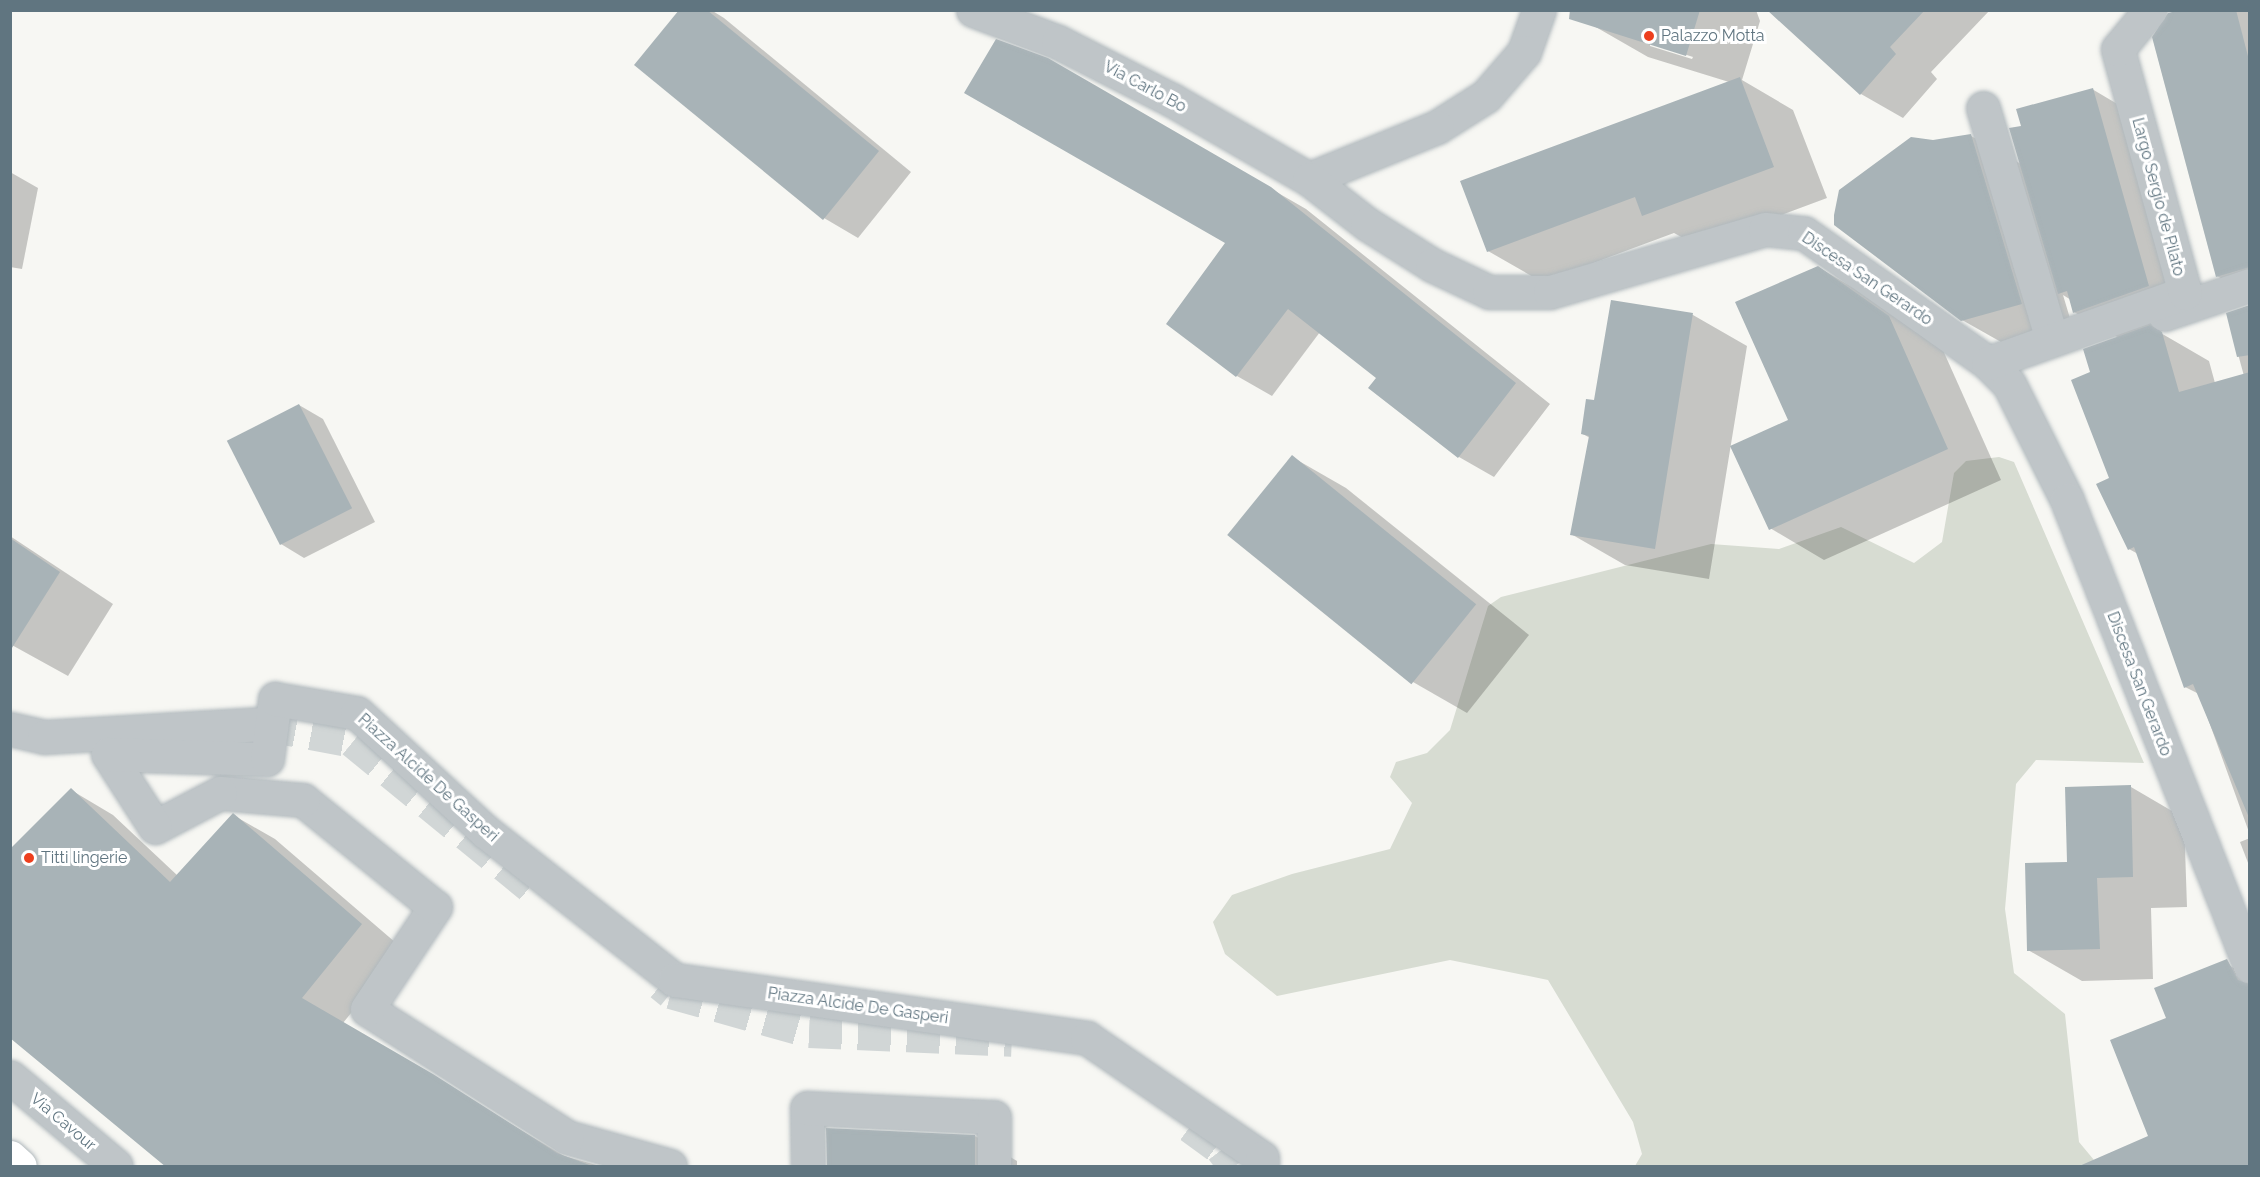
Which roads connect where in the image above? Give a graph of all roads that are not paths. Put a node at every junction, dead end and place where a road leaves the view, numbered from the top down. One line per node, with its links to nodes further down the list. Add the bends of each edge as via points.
1 (973, 10): 5 (street, Via Carlo Bo, via 1058,42 1172,100)
2 (1539, 10): 5 (street, via 1524,52 1486,96 1437,127)
3 (2150, 10): 7 (street, Largo Sergio de Pilato, via 2118,49 2185,293)
4 (1983, 108): 7 (street)
5 (1309, 179): 8 (street, Discesa San Gerardo, via 1367,224 1432,265 1490,292 1550,292 1765,229 1804,233)
6 (2250, 285): 8 (street)
7 (2052, 340): 8 (street, Largo Sergio de Pilato)
8 (1993, 368): 11 (street, Discesa San Gerardo, via 2009,384 2067,500)
9 (263, 724): 10 (street, via 44,737)
10 (10, 729)
11 (2250, 966)
12 (10, 1077): 15 (street, Via Cavour)
13 (10, 1157): 14 (main road)
14 (20, 1167)
15 (116, 1167)
16 (670, 1167): 19 (street, Piazza Alcide De Gasperi, via 567,1137 367,1009 435,907 303,800 220,793 155,827 108,754 267,759 275,699 357,713 486,832 675,980 1087,1038 1262,1158)
17 (808, 1167): 18 (street, via 807,1108 994,1117)
18 (994, 1167)
19 (1262, 1167)

